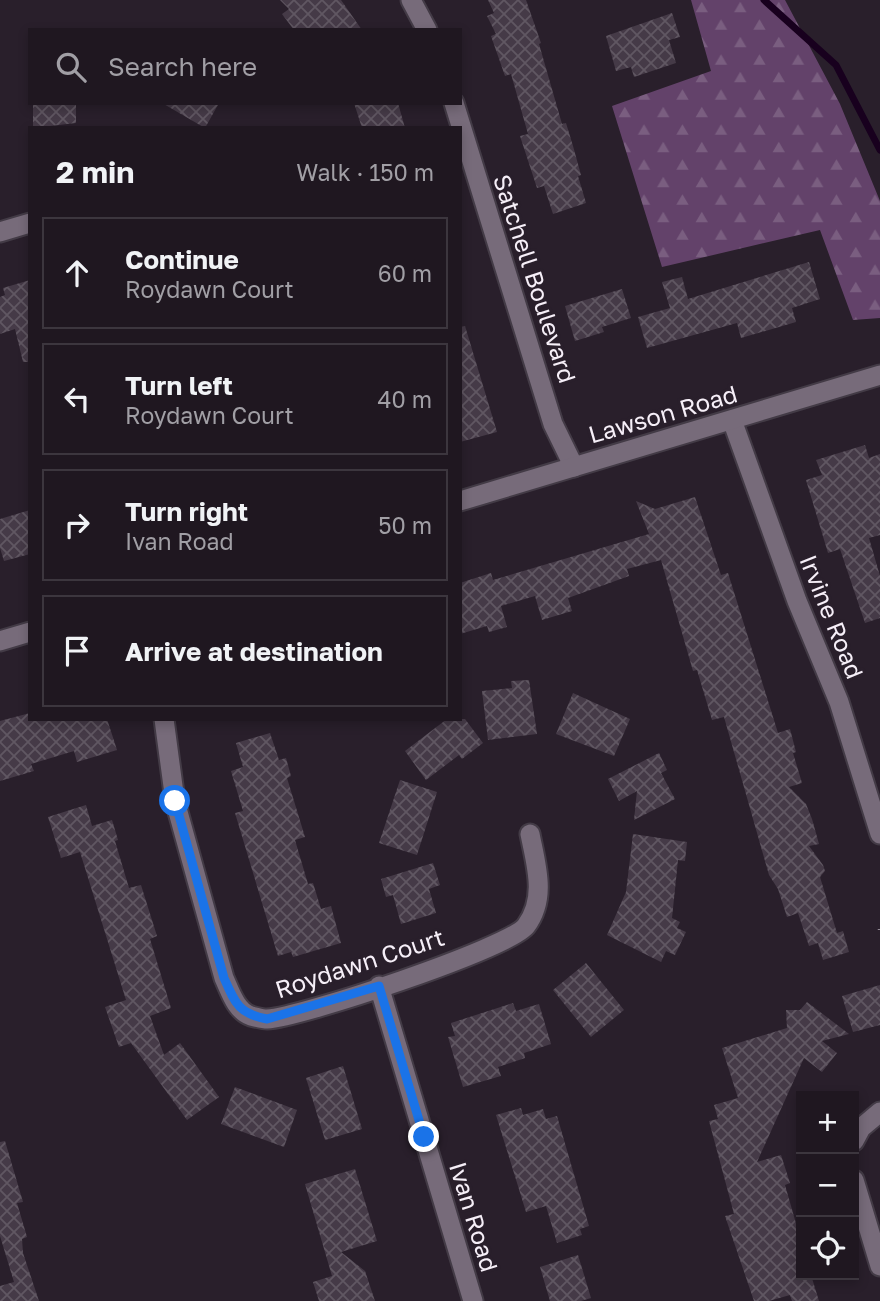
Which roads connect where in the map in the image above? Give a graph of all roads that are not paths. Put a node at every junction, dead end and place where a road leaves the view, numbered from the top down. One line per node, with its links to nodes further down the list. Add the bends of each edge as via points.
1 (411, 0): 2 (street)
2 (425, 28)
3 (455, 105): 4 (street, Satchell Boulevard)
4 (461, 126)
5 (462, 129): 10 (street, Satchell Boulevard, via 554,424)
6 (28, 224): 7 (street)
7 (0, 232)
8 (880, 375): 9 (street, Lawson Road)
9 (732, 420): 10 (street, Lawson Road); 16 (street, Irvine Road, via 792,590 839,702)
10 (574, 467): 11 (street, Lawson Road)
11 (462, 500)
12 (28, 633): 13 (street)
13 (0, 641)
14 (164, 721): 17 (street, Roydawn Court, via 175,801 235,1003 249,1016 267,1019)
15 (530, 834): 17 (street, Roydawn Court, via 540,881 537,906 525,928 501,943)
16 (880, 834)
17 (379, 986): 22 (street, Ivan Road)
18 (880, 1112): 19 (street)
19 (859, 1132)
20 (859, 1197): 21 (street)
21 (880, 1266)
22 (473, 1301)

